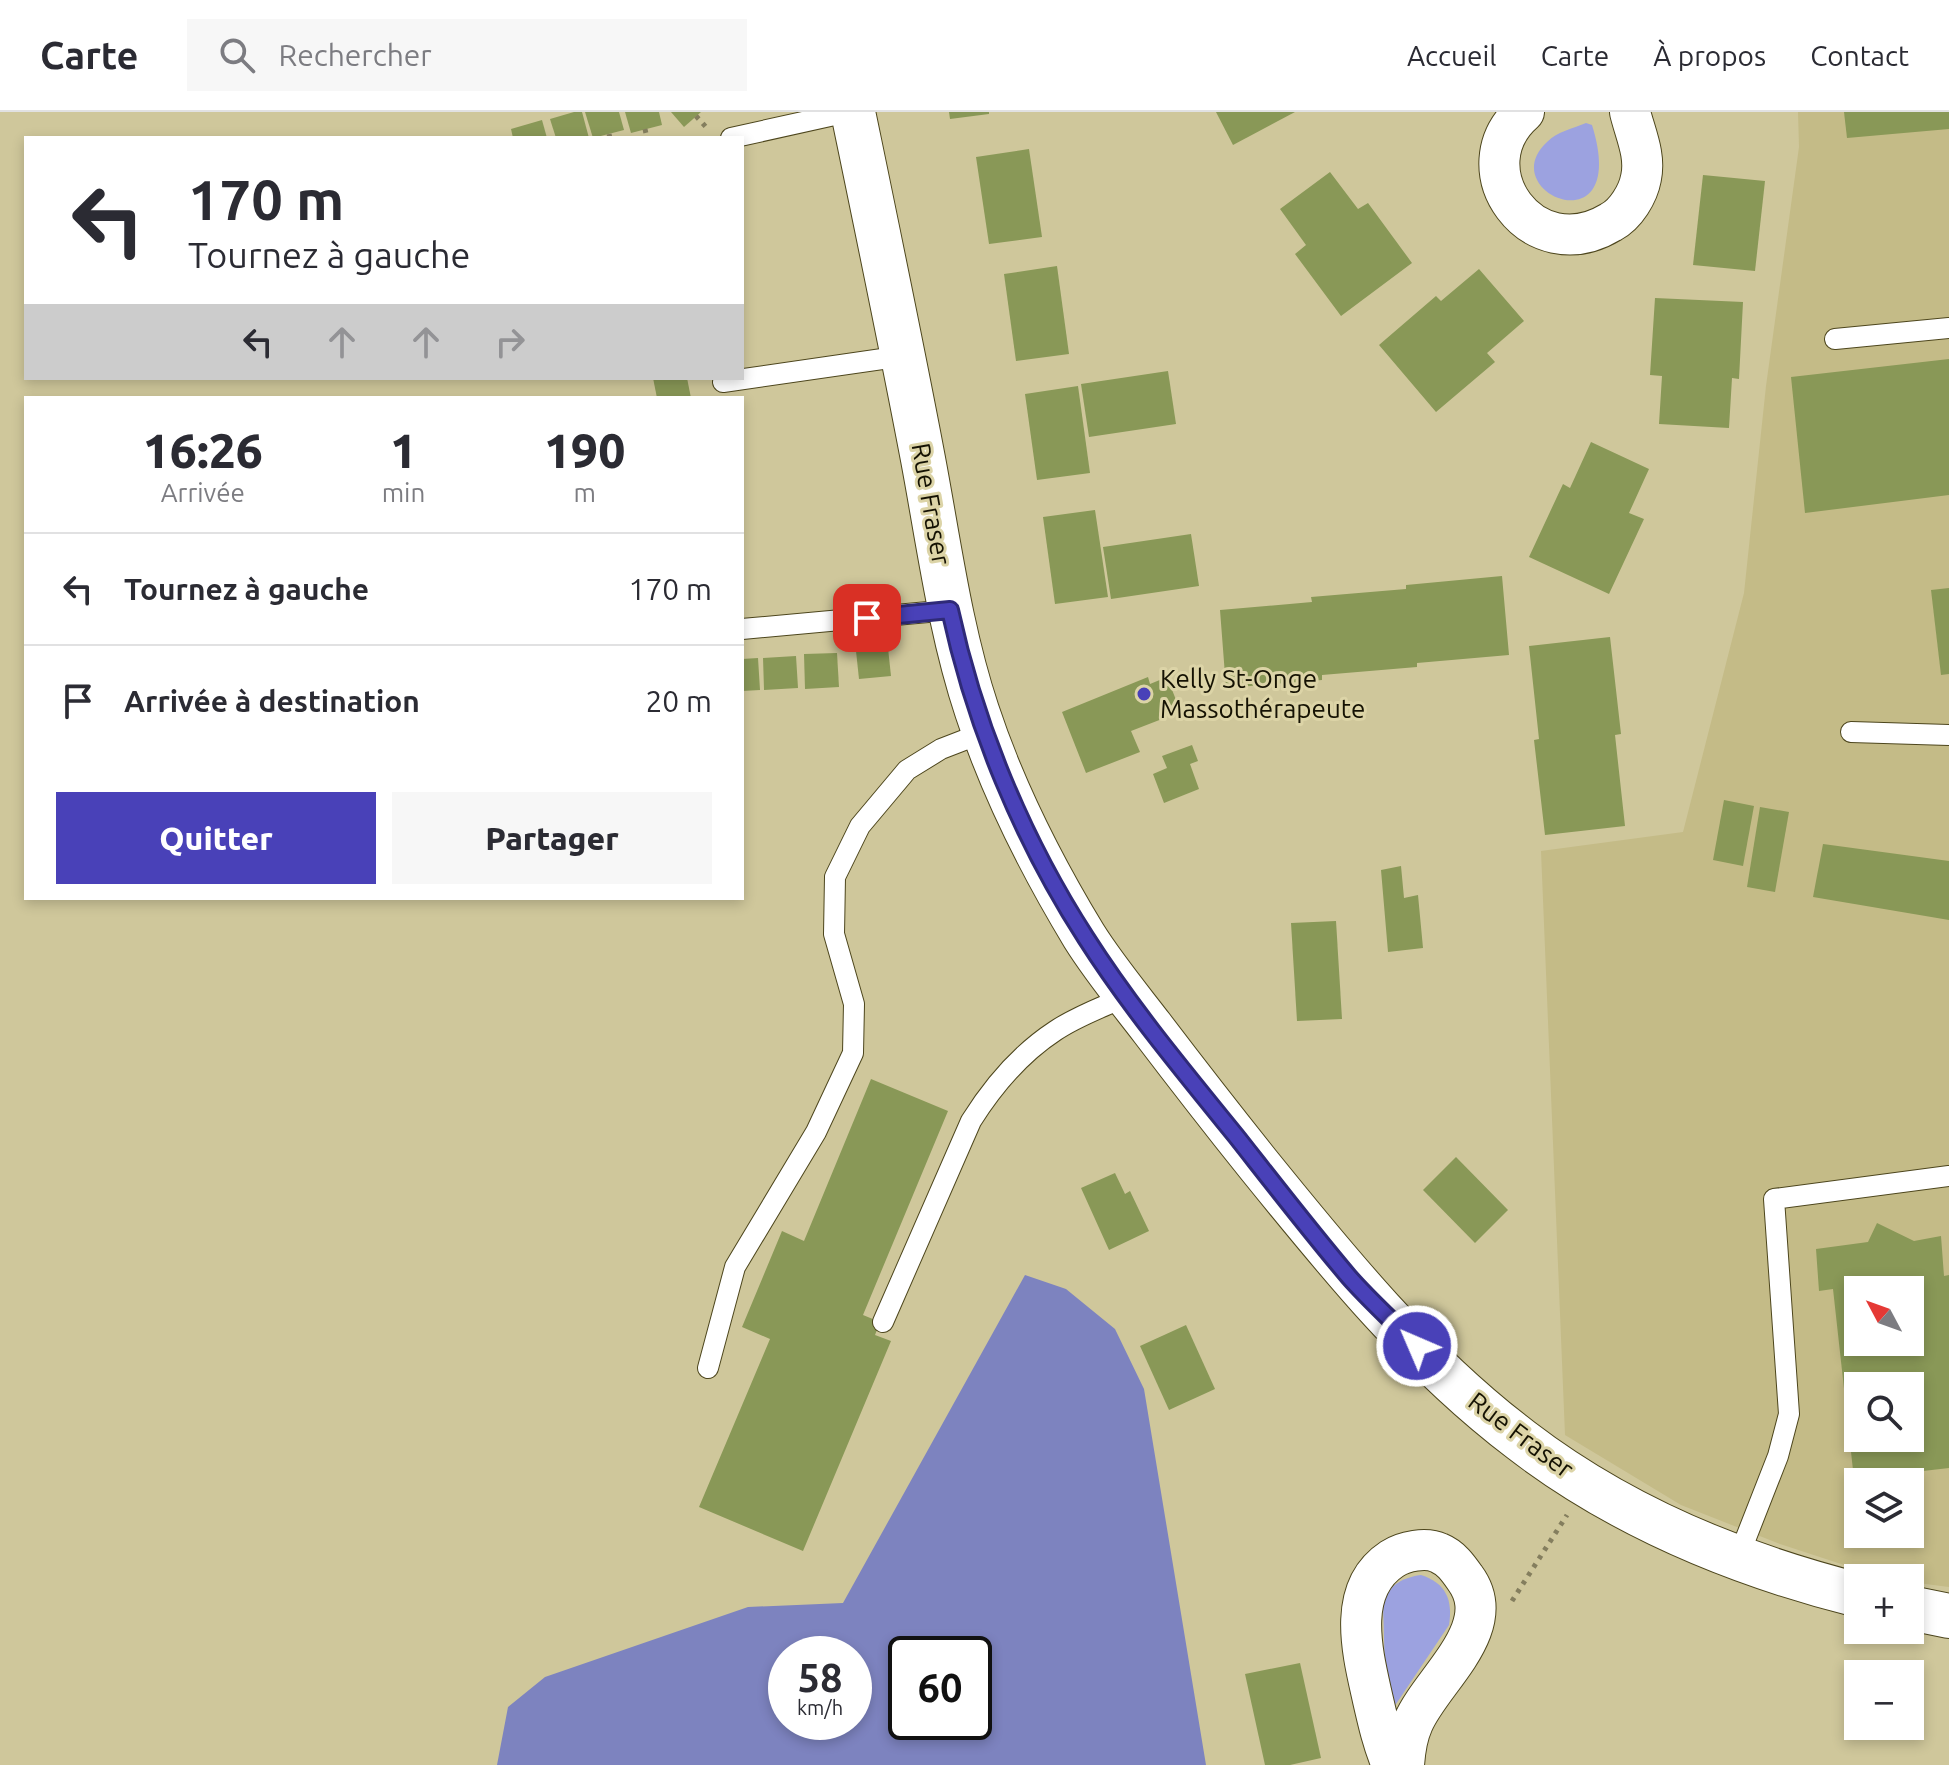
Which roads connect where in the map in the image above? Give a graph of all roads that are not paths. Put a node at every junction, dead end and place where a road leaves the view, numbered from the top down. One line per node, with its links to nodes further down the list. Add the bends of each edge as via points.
1 (850, 112): 4 (lane); 7 (main road, Rue Fraser)
2 (1524, 112): 3 (street, via 1504,139 1503,185 1528,222 1572,236 1617,219 1633,200 1642,178 1642,153)
3 (1630, 112)
4 (740, 136)
5 (1949, 328): 6 (lane)
6 (1835, 339)
7 (903, 356): 8 (lane); 11 (main road, Rue Fraser)
8 (744, 379)
9 (737, 380): 10 (lane)
10 (723, 382)
11 (950, 610): 12 (lane); 13 (main road, Rue Fraser)
12 (744, 629)
13 (985, 732): 16 (main road, Rue Fraser, via 1040,860); 19 (lane, via 907,770 860,826 835,877 834,934 854,1004 853,1053 816,1132 735,1267)
14 (1851, 732): 15 (lane)
15 (1949, 735)
16 (1127, 996): 18 (lane, via 1056,1030 990,1091 971,1121); 20 (main road, Rue Fraser, via 1351,1279 1462,1390 1523,1442 1587,1484 1654,1522)
17 (1949, 1176): 20 (lane, via 1774,1199 1789,1414)
18 (883, 1322)
19 (708, 1368)
20 (1738, 1558): 21 (main road, Rue Fraser)
21 (1844, 1592)
22 (1924, 1611): 23 (main road)
23 (1949, 1616)
24 (1392, 1765): 25 (street, via 1362,1651 1363,1601 1371,1579 1385,1564 1400,1554 1437,1551 1456,1564 1471,1585 1472,1632 1413,1723)
25 (1404, 1765)

